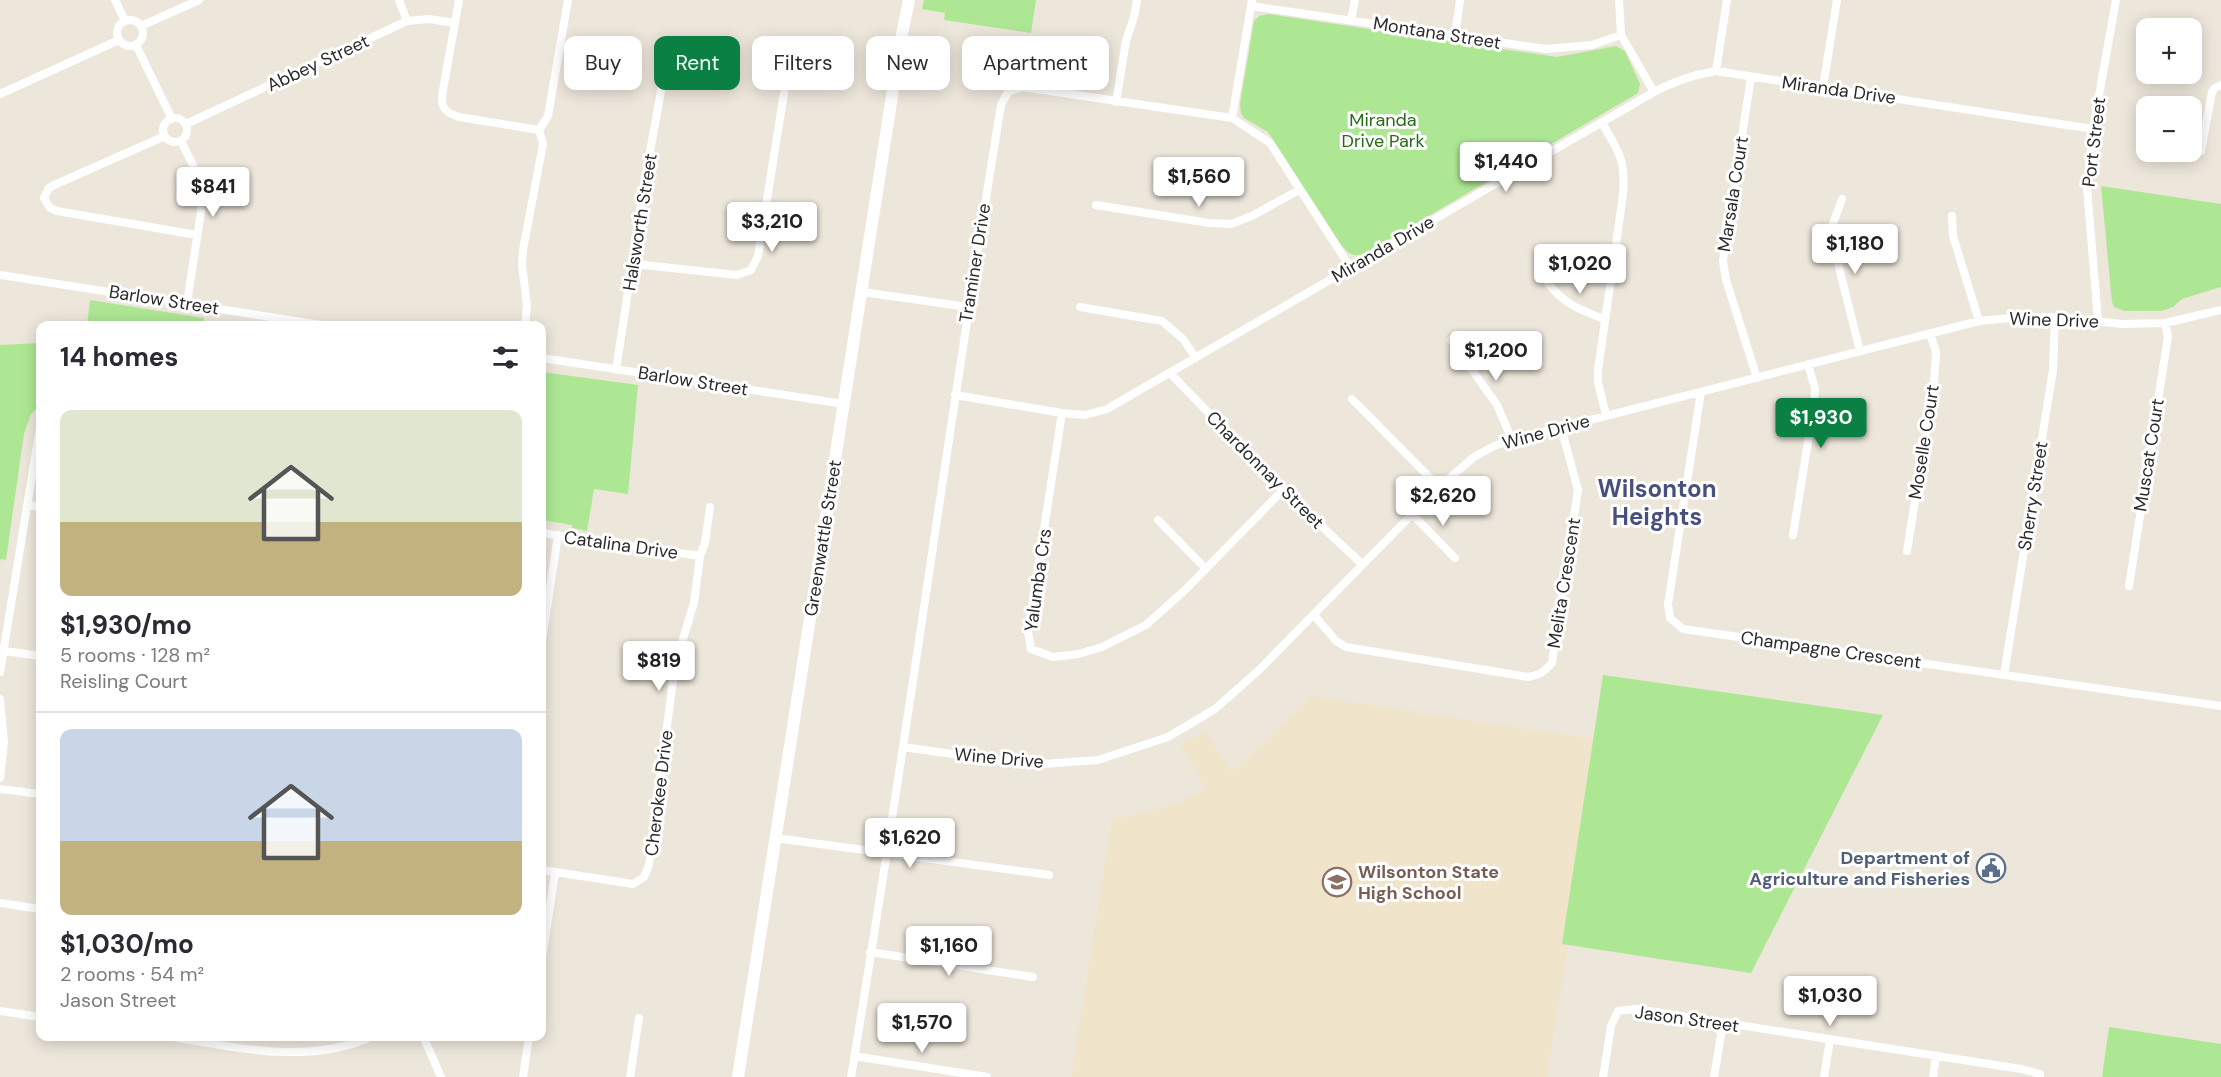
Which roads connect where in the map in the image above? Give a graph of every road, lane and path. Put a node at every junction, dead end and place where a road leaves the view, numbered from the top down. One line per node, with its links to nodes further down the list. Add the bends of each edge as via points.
1 (115, 0): 16 (street)
2 (199, 0): 19 (street)
3 (399, 0): 17 (street)
4 (459, 0): 18 (street)
5 (568, 0): 38 (street, via 548,116)
6 (909, 0): 51 (main road, Greenwattle Street)
7 (1137, 0): 32 (street)
8 (1354, 0): 15 (street)
9 (1460, 0): 21 (street)
10 (1619, 0): 20 (street)
11 (1727, 0): 24 (street)
12 (1837, 0): 27 (street)
13 (2116, 0): 37 (street, Port Street)
14 (1251, 3): 15 (street, Montana Street); 34 (street)
15 (1351, 20): 21 (street, Montana Street)
16 (125, 21): 19 (street, via 133,20); 22 (street, via 117,30)
17 (407, 21): 18 (street, Abbey Street); 36 (street, Abbey Street)
18 (454, 23): 38 (street, via 441,104 444,110 459,117)
19 (141, 26): 23 (street, via 143,37)
20 (1621, 35): 21 (street, Montana Street, via 1592,45 1546,49); 29 (street)
21 (1455, 36)
22 (118, 40): 23 (street, via 128,46); 30 (street)
23 (136, 45): 33 (street)
24 (1716, 71): 25 (street, Miranda Drive); 29 (street, Miranda Drive, via 1671,82)
25 (1751, 77): 27 (street, Miranda Drive); 71 (street, Marsala Court, via 1723,261)
26 (2221, 85): 41 (street, via 2212,92)
27 (1823, 87): 37 (street, Miranda Drive)
28 (661, 90): 47 (street, Halsworth Street)
29 (1654, 92): 35 (street, Miranda Drive)
30 (0, 93)
31 (784, 93): 47 (street, via 758,256 751,270 737,275)
32 (1116, 102): 34 (street, Traminer Drive); 53 (street, Traminer Drive, via 1022,87 1008,92 1000,105)
33 (172, 118): 36 (street); 39 (street, via 165,124)
34 (1233, 118): 42 (street, Traminer Drive, via 1270,143)
35 (1602, 123): 48 (street, Miranda Drive); 57 (street, via 1621,155 1624,169)
36 (186, 124): 40 (street, via 186,136)
37 (2093, 129): 58 (street, Port Street, via 2087,188)
38 (539, 130): 60 (street, via 543,144 522,265)
39 (165, 136): 40 (street, via 170,141); 46 (street, via 54,185 44,198 57,211)
40 (181, 141): 46 (street, via 202,190)
41 (2202, 146)
42 (1299, 190): 44 (street, via 1231,224); 48 (street, Traminer Drive)
43 (1842, 199): 65 (street, via 1830,232)
44 (1096, 205)
45 (1952, 216): 61 (street, via 1953,236)
46 (197, 235): 52 (street)
47 (634, 264): 69 (street, Halsworth Street)
48 (1350, 267): 66 (street, Miranda Drive)
49 (0, 275): 52 (street, Barlow Street)
50 (1547, 282): 57 (street, via 1568,304)
51 (862, 292): 53 (street); 75 (main road, Greenwattle Street)
52 (187, 303): 59 (street, Barlow Street)
53 (968, 307): 73 (street, Traminer Drive)
54 (1080, 307): 66 (street, via 1162,321 1183,339)
55 (2221, 310): 62 (street, Wine Drive)
56 (2055, 317): 58 (street, Wine Drive); 61 (street, Wine Drive); 102 (street, Sherry Street, via 2053,370)
57 (1604, 318): 77 (street, via 1598,382)
58 (2098, 320): 62 (street, Wine Drive)
59 (297, 321)
60 (525, 321)
61 (1979, 321): 63 (street, Wine Drive)
62 (2165, 323): 96 (street, Muscat Court, via 2168,336)
63 (1930, 333): 65 (street, Wine Drive); 91 (street, Moselle Court, via 1936,352 1934,383)
64 (1451, 340): 79 (street, via 1497,405)
65 (1860, 351): 68 (street, Wine Drive)
66 (1196, 358): 70 (street, Miranda Drive)
67 (546, 359): 69 (street, Barlow Street)
68 (1808, 364): 71 (street, Wine Drive); 90 (street, via 1815,389 1814,404)
69 (616, 370): 75 (street, Barlow Street)
70 (1170, 373): 76 (street, Miranda Drive, via 1107,409 1085,415); 82 (street, Chardonnay Street)
71 (1757, 378): 72 (street, Wine Drive)
72 (1701, 392): 77 (street, Wine Drive); 102 (street, Champagne Crescent, via 1668,604 1670,618 1683,629)
73 (955, 395): 76 (street, Miranda Drive); 105 (street, Traminer Drive)
74 (1352, 399): 81 (street)
75 (844, 405): 109 (main road, Greenwattle Street)
76 (1062, 413): 95 (street, Yalumba Crs, via 1028,632 1031,649 1053,657 1102,647 1122,638 1164,611)
77 (1606, 415): 78 (street, Wine Drive)
78 (1561, 428): 79 (street, Wine Drive); 98 (street, Melita Crescent, via 1578,490 1552,663 1545,671 1528,676 1346,647)
79 (1512, 440): 81 (street, Wine Drive, via 1474,457)
80 (36, 451): 83 (street)
81 (1438, 487): 86 (street, Wine Drive)
82 (1283, 490): 94 (street, Chardonnay Street); 95 (street, Yalumba Crs)
83 (27, 505): 84 (street); 99 (street)
84 (36, 506)
85 (710, 507): 92 (street, Cherokee Drive)
86 (1412, 514): 93 (street); 94 (street, Wine Drive)
87 (1158, 520): 95 (street)
88 (546, 534): 89 (street, Catalina Drive)
89 (558, 535): 92 (street, Catalina Drive); 97 (street)
90 (1793, 535)
91 (1907, 551)
92 (700, 556): 112 (street, Cherokee Drive, via 694,603 675,665 650,865 644,877 633,884)
93 (1455, 558)
94 (1362, 564): 98 (street, Wine Drive)
95 (1206, 569)
96 (2129, 586)
97 (546, 614)
98 (1314, 615): 105 (street, Wine Drive, via 1215,709 1168,737 1098,760 1030,765)
99 (5, 651): 100 (street); 101 (street)
100 (36, 655)
101 (0, 672)
102 (2004, 675): 104 (street, Champagne Crescent)
103 (0, 699): 106 (street, via 4,742)
104 (2221, 703)
105 (903, 747): 110 (street, Traminer Drive)
106 (0, 778)
107 (0, 789): 108 (street)
108 (36, 794)
109 (775, 838): 110 (street); 134 (main road, Greenwattle Street)
110 (885, 853): 113 (street); 117 (street, Traminer Drive)
111 (546, 871): 112 (street)
112 (555, 873): 116 (street)
113 (1049, 875)
114 (0, 903): 115 (street)
115 (36, 908)
116 (546, 932)
117 (870, 952): 118 (street); 128 (street, Traminer Drive)
118 (1033, 977)
119 (0, 1011): 120 (street)
120 (36, 1016)
121 (639, 1018): 133 (street)
122 (1723, 1023): 123 (street, Jason Street); 137 (street, Jason Street, via 1636,1010 1618,1011 1611,1026); 138 (street)
123 (1830, 1040): 129 (street, Jason Street); 139 (street)
124 (199, 1041): 125 (street, via 271,1052 326,1051)
125 (357, 1041)
126 (425, 1041): 131 (street)
127 (528, 1041): 132 (street)
128 (854, 1056): 135 (street, Traminer Drive); 136 (street)
129 (1936, 1057): 130 (street, Jason Street, via 2021,1069); 140 (street)
130 (2040, 1076)
131 (441, 1077)
132 (523, 1077)
133 (630, 1077)
134 (738, 1077)
135 (851, 1077)
136 (987, 1077)
137 (1603, 1077)
138 (1714, 1077)
139 (1824, 1077)
140 (1933, 1077)

